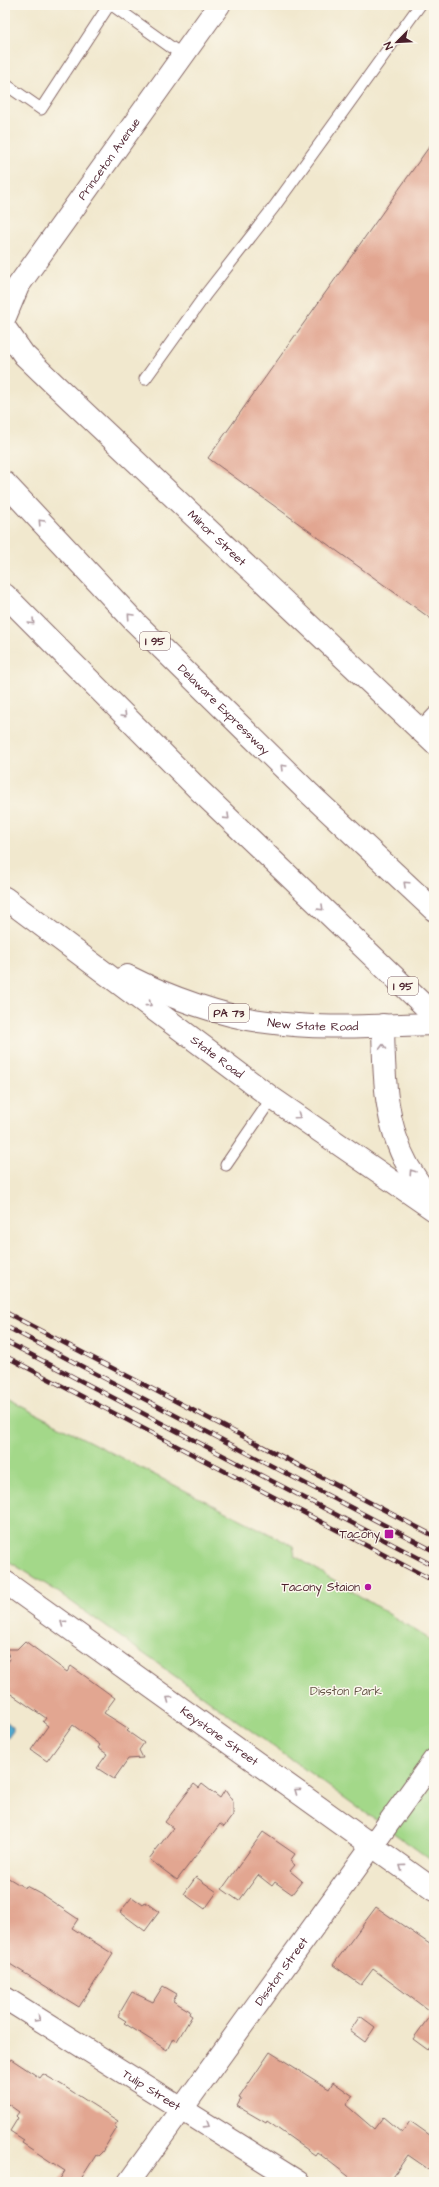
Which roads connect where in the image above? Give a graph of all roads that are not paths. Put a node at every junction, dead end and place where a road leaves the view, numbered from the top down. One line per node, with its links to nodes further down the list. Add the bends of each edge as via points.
1 (111, 5): 4 (lane); 5 (lane, via 42,110)
2 (218, 5): 4 (main road, Princeton Avenue)
3 (420, 5): 8 (lane, via 274,208 206,294)
4 (182, 55): 6 (main road, Princeton Avenue, via 18,286)
5 (5, 84)
6 (5, 317)
7 (5, 328): 12 (main road, Milnor Street, via 24,354 53,383)
8 (145, 379)
9 (5, 483): 14 (main road, Delaware Expressway / I 95, one-way to 9, via 310,794 141,627)
10 (5, 595): 16 (main road, I 95, one-way to 16, via 199,790)
11 (434, 712): 12 (lane)
12 (426, 736)
13 (5, 898): 15 (main road, State Road / PA 73)
14 (434, 910)
15 (84, 956): 18 (main road, New State Road / PA 73, via 147,986 203,1007 267,1022 328,1026); 19 (main road, State Road, one-way to 19)
16 (434, 1015)
17 (434, 1024): 18 (main road, New State Road / PA 73)
18 (383, 1025): 21 (main road, one-way to 18, via 408,1166 391,1123 384,1087)
19 (272, 1098): 20 (lane); 22 (main road, State Road, one-way to 22)
20 (226, 1165)
21 (434, 1205)
22 (434, 1210)
23 (6, 1585): 25 (main road, Keystone Street, one-way to 23)
24 (434, 1760): 25 (main road, Disston Street)
25 (373, 1845): 26 (main road, Keystone Street, one-way to 25); 28 (main road, Disston Street)
26 (434, 1890)
27 (5, 1998): 28 (main road, Tulip Street, one-way to 28)
28 (182, 2109): 29 (main road, Disston Street); 30 (main road, Tulip Street, one-way to 30)
29 (129, 2182)
30 (298, 2182)

